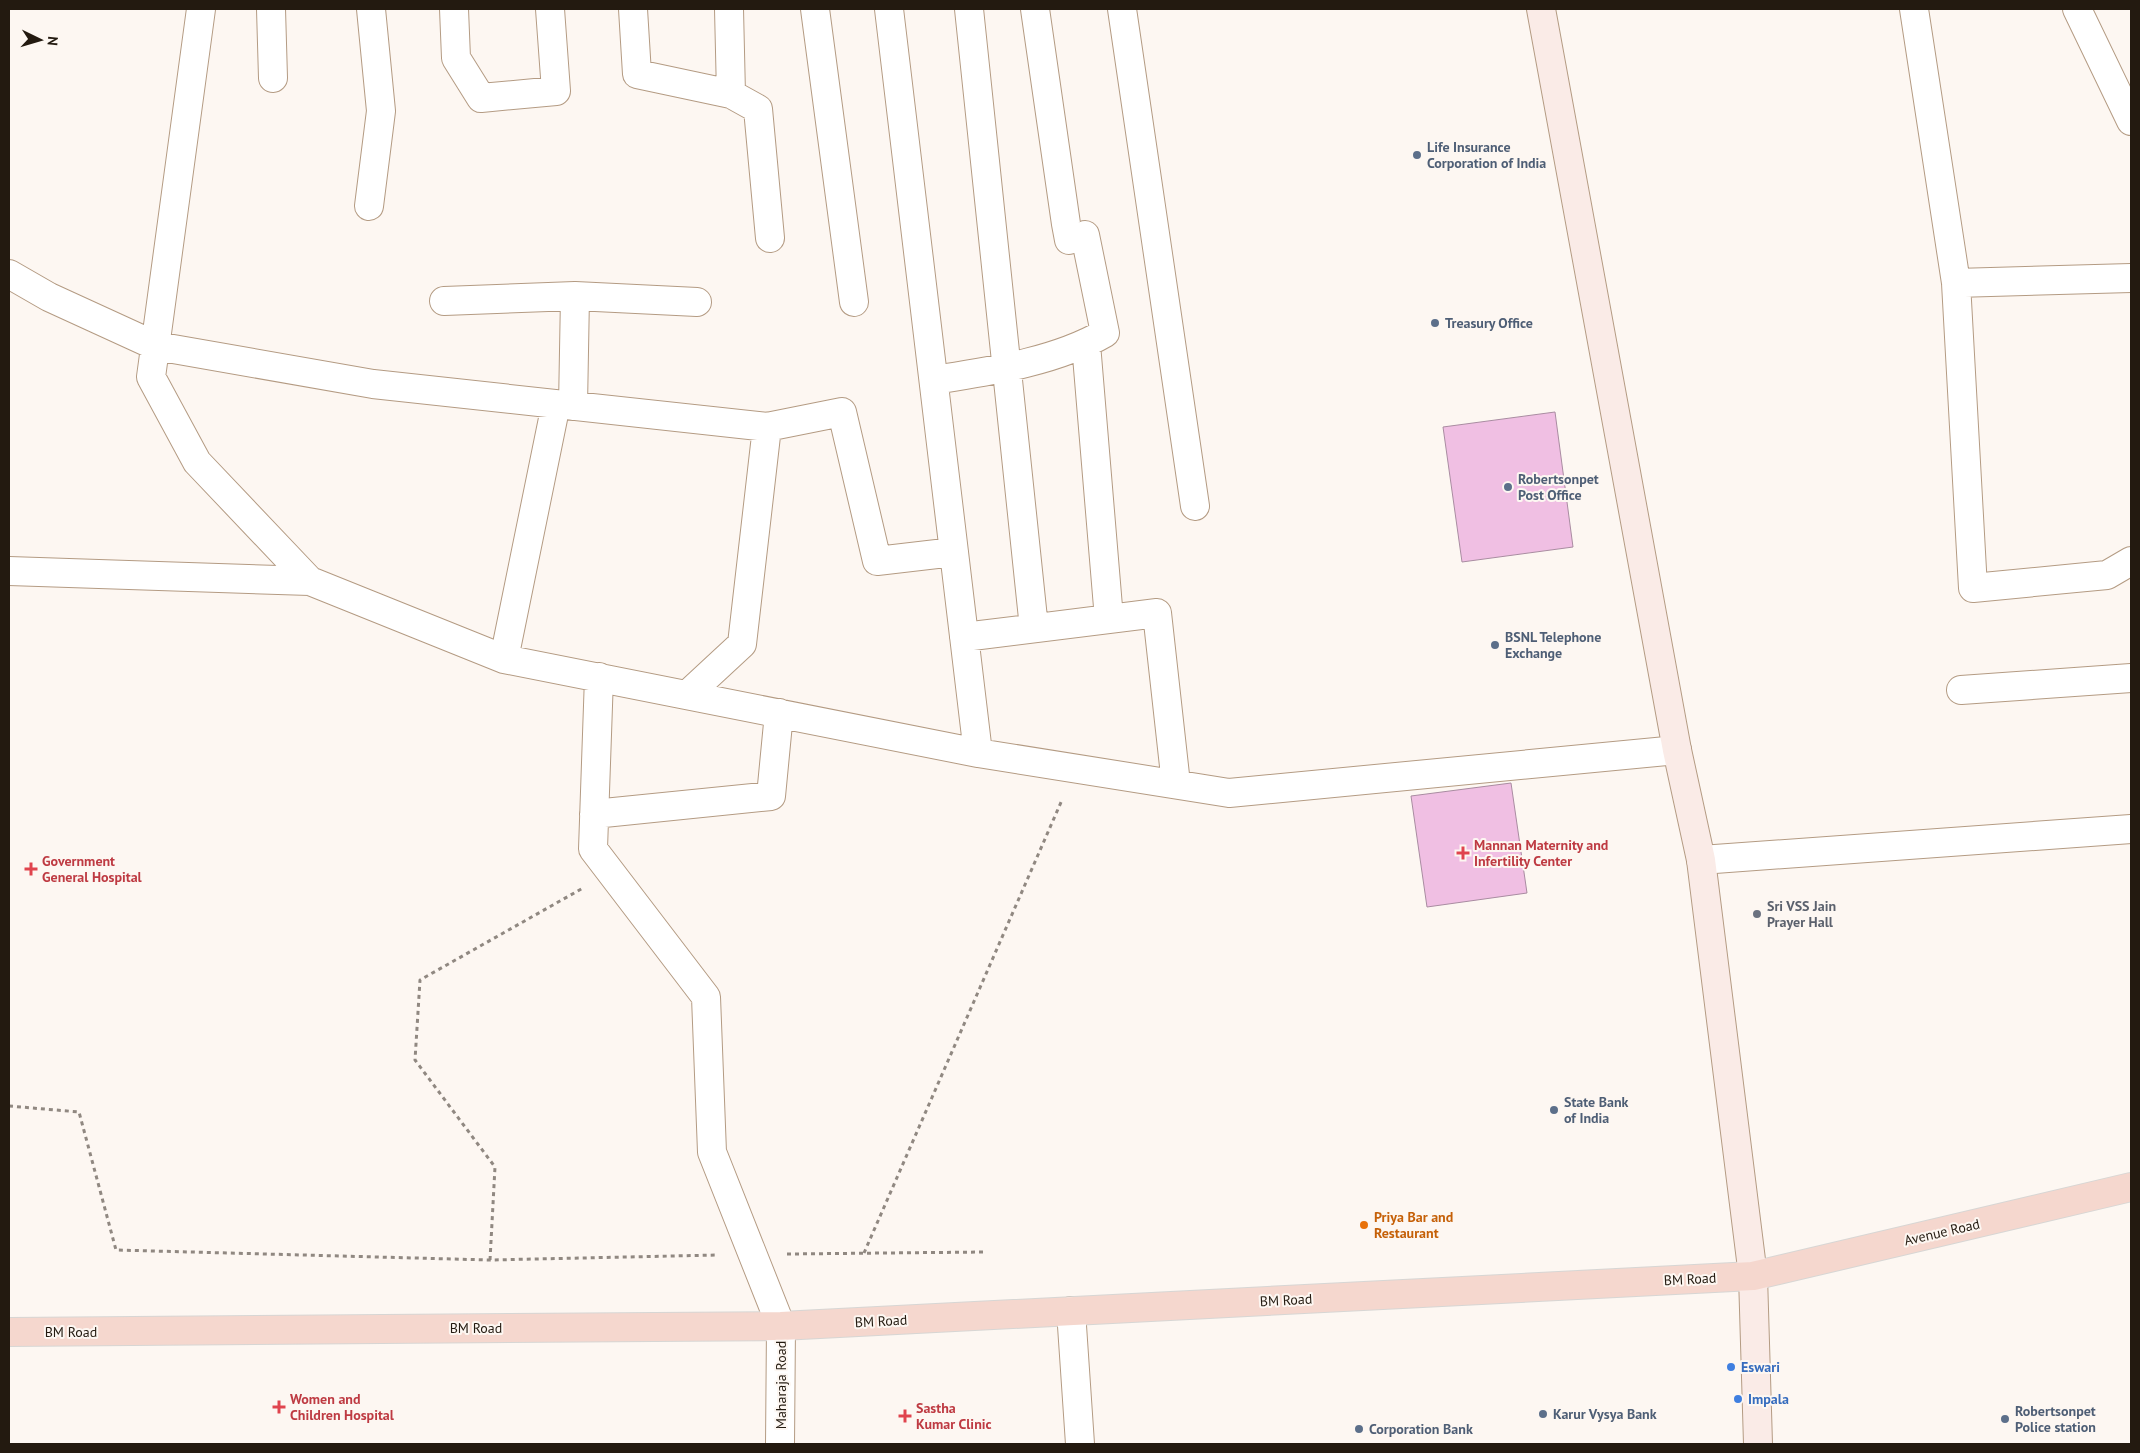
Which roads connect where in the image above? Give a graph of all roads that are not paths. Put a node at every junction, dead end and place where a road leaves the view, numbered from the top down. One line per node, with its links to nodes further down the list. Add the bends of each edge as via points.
1 (201, 9): 29 (street)
2 (271, 9): 16 (street)
3 (371, 9): 19 (street, via 381,111)
4 (454, 9): 5 (street, via 456,58 481,98 556,91)
5 (550, 9)
6 (633, 9): 17 (street, via 637,74)
7 (729, 9): 17 (street)
8 (816, 9): 27 (street)
9 (888, 9): 31 (street)
10 (969, 9): 30 (street)
11 (1035, 9): 28 (street, via 1069,240 1086,235 1105,333)
12 (1122, 9): 34 (street)
13 (1541, 9): 48 (main road)
14 (1914, 9): 23 (street)
15 (2077, 9): 18 (street)
16 (273, 78)
17 (731, 94): 20 (street, via 758,109)
18 (2131, 121)
19 (369, 206)
20 (770, 238)
21 (9, 274): 29 (street, via 49,297)
22 (2131, 278): 23 (street)
23 (1956, 283): 36 (street, via 1973,588 2107,576)
24 (574, 296): 25 (street); 26 (street); 32 (street)
25 (444, 301)
26 (697, 302)
27 (854, 302)
28 (1086, 344): 30 (street); 39 (street)
29 (156, 346): 32 (street, via 373,384); 38 (street, via 151,377 197,462)
30 (1007, 368): 31 (street); 40 (street)
31 (934, 380): 35 (street)
32 (564, 405): 33 (street); 42 (street)
33 (767, 427): 35 (street, via 842,412 877,561); 46 (street, via 742,644)
34 (1195, 506)
35 (954, 552): 41 (street)
36 (2131, 562)
37 (9, 571): 38 (street)
38 (310, 580): 42 (street)
39 (1109, 619): 40 (street); 50 (street, via 1157,613)
40 (1034, 628): 41 (street)
41 (964, 637): 49 (street)
42 (504, 658): 43 (street)
43 (599, 677): 46 (street); 51 (street)
44 (2131, 678): 45 (street)
45 (1961, 690)
46 (687, 695): 47 (street)
47 (779, 713): 49 (street); 51 (street, via 771,796)
48 (1676, 750): 50 (street, via 1229,793); 53 (main road)
49 (978, 753): 50 (street)
50 (1176, 784)
51 (594, 814): 57 (street, via 593,849 706,997 712,1152)
52 (2131, 829): 53 (street)
53 (1701, 860): 55 (main road)
54 (2131, 1187): 55 (main road, Avenue Road)
55 (1753, 1276): 56 (main road, BM Road); 61 (main road)
56 (1071, 1311): 57 (main road, BM Road); 60 (street)
57 (781, 1326): 58 (main road, BM Road); 59 (street, Maharaja Road)
58 (9, 1332)
59 (780, 1444)
60 (1080, 1444)
61 (1758, 1444)

